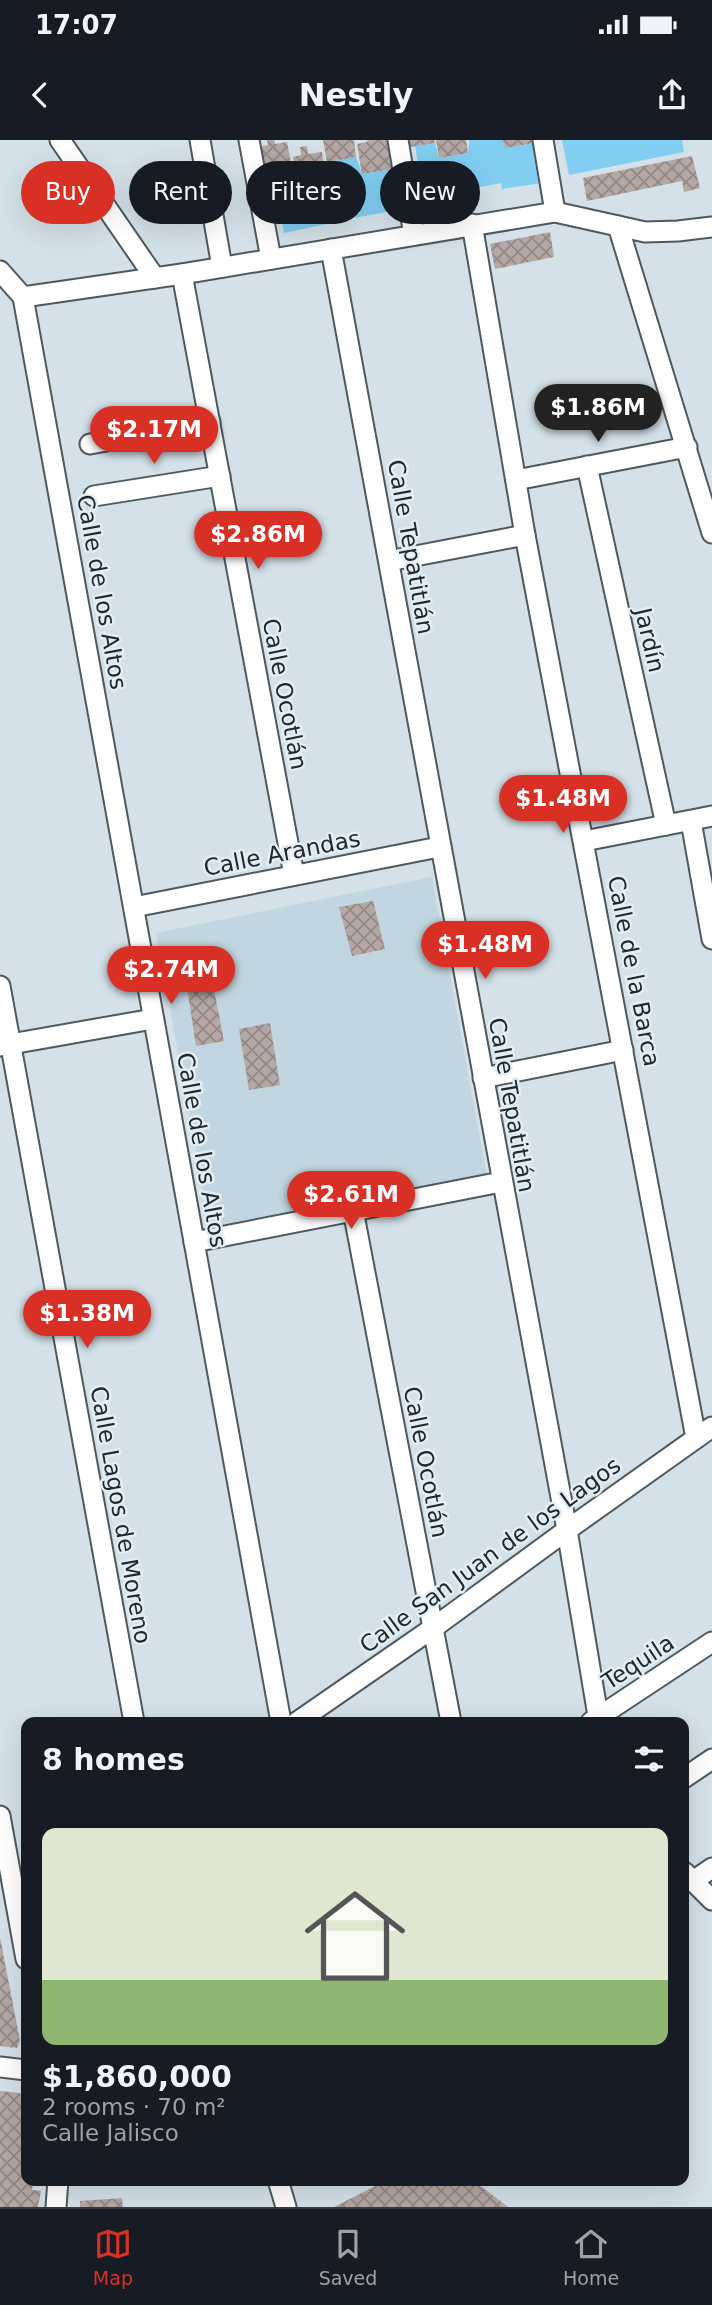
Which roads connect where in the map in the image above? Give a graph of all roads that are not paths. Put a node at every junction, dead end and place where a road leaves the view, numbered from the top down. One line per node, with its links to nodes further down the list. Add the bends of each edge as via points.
1 (60, 140): 19 (street)
2 (200, 140): 16 (street)
3 (250, 140): 15 (street)
4 (398, 140): 13 (street)
5 (543, 140): 6 (street)
6 (555, 212): 8 (street); 10 (street)
7 (712, 215): 12 (street)
8 (480, 223)
9 (472, 224): 13 (street); 26 (street, Calle de la Barca)
10 (618, 226): 12 (street, via 645,232); 23 (street)
11 (712, 227): 12 (street)
12 (678, 231)
13 (414, 234): 14 (street)
14 (331, 249): 15 (street); 30 (street, Calle Tepatitlán)
15 (271, 259): 16 (street)
16 (222, 267): 18 (street)
17 (0, 271): 20 (street)
18 (182, 274): 19 (street); 21 (street, Calle Ocotlán)
19 (155, 278): 20 (street)
20 (23, 297): 37 (street, Calle de los Altos)
21 (209, 422): 22 (street); 25 (street, Calle Ocotlán)
22 (90, 444)
23 (687, 447): 24 (street); 28 (street)
24 (587, 466): 26 (street); 33 (street, Jardín)
25 (220, 476): 27 (street); 36 (street, Calle Ocotlán)
26 (516, 480): 29 (street, Calle de la Barca)
27 (94, 496)
28 (712, 533)
29 (525, 535): 30 (street); 34 (street, Calle de la Barca)
30 (389, 561): 35 (street, Calle Tepatitlán)
31 (712, 816): 32 (street)
32 (691, 821): 33 (street); 38 (street)
33 (666, 825): 34 (street)
34 (584, 841): 42 (street, Calle de la Barca)
35 (439, 847): 36 (street, Calle Arandas); 43 (street, Calle Tepatitlán)
36 (294, 874): 37 (street, Calle Arandas)
37 (134, 907): 40 (street, Calle de los Altos)
38 (712, 939)
39 (0, 986): 41 (street, Calle Lagos de Moreno)
40 (153, 1020): 41 (street); 46 (street, Calle de los Altos)
41 (6, 1045): 51 (street, Calle Lagos de Moreno)
42 (623, 1050): 43 (street); 47 (street, Calle de la Barca)
43 (483, 1077): 44 (street, Calle Tepatitlán)
44 (501, 1182): 45 (street); 48 (street, Calle Tepatitlán)
45 (353, 1210): 46 (street); 49 (street, Calle Ocotlán)
46 (194, 1242): 52 (street, Calle de los Altos)
47 (704, 1433): 48 (street, Calle San Juan de los Lagos)
48 (566, 1530): 49 (street, Calle San Juan de los Lagos); 55 (street, Calle Tepatitlán)
49 (433, 1628): 53 (street, Calle San Juan de los Lagos); 54 (street, Calle Ocotlán)
50 (712, 1642): 56 (street, Tequila)
51 (133, 1717)
52 (280, 1717)
53 (304, 1717)
54 (450, 1717)
55 (596, 1717)
56 (600, 1717)
57 (712, 1759): 58 (street)
58 (689, 1775)
59 (0, 1816): 62 (street)
60 (712, 1868): 61 (street)
61 (689, 1876): 63 (street)
62 (13, 1887): 64 (street)
63 (712, 1900)
64 (21, 1931)
65 (0, 2067): 66 (street)
66 (21, 2069)
67 (58, 2186): 69 (street)
68 (280, 2186): 70 (street)
69 (56, 2207)
70 (286, 2207)

